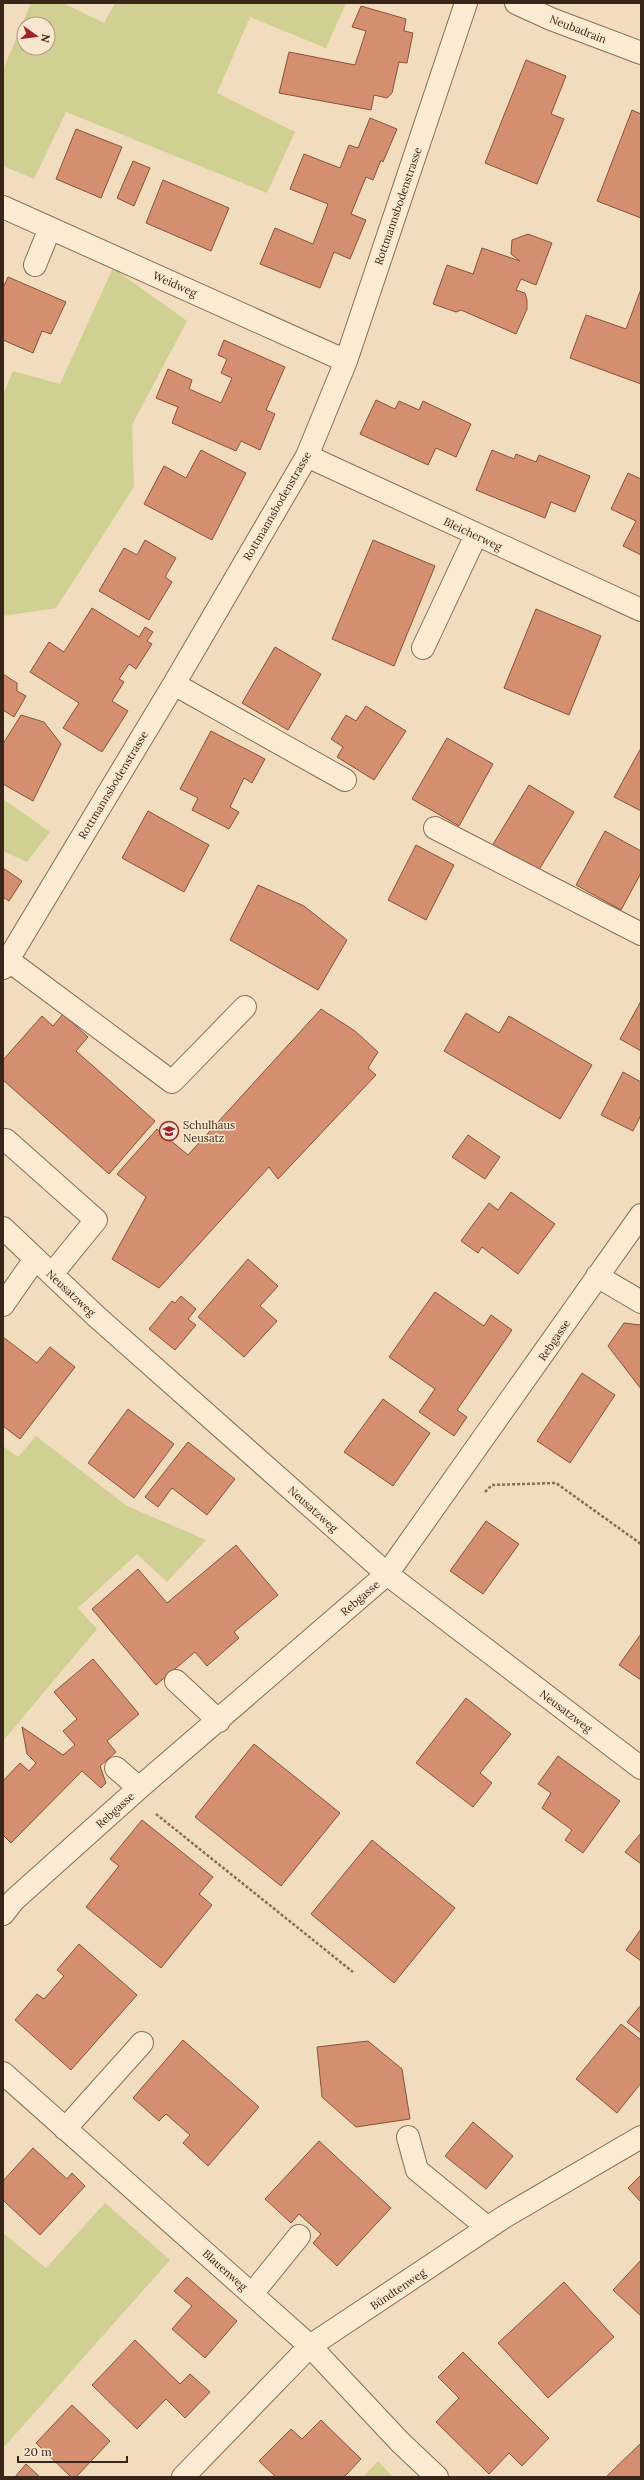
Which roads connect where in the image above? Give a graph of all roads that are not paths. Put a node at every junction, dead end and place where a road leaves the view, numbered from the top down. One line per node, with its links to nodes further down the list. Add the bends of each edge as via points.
1 (466, 3): 7 (street, Rottmannsbodenstrasse)
2 (516, 3): 3 (street, Neubadrain, via 550,19)
3 (641, 53)
4 (3, 207): 5 (street, Weidweg)
5 (50, 228): 6 (street); 7 (street, Weidweg)
6 (35, 265)
7 (346, 361): 8 (street, Rottmannsbodenstrasse)
8 (307, 456): 9 (street, Bleicherweg); 12 (street, Rottmannsbodenstrasse)
9 (476, 535): 10 (street, Bleicherweg); 11 (street)
10 (641, 610)
11 (423, 648)
12 (174, 684): 13 (street); 16 (street, Rottmannsbodenstrasse)
13 (345, 780)
14 (435, 828): 15 (street)
15 (641, 934)
16 (6, 964): 17 (street, via 172,1082)
17 (246, 1007)
18 (6, 1140): 22 (street, via 96,1220)
19 (641, 1215): 23 (street, Rebgasse)
20 (3, 1228): 21 (street, Neusatzweg)
21 (35, 1259): 22 (street, Neusatzweg); 25 (street)
22 (52, 1274): 26 (street, Neusatzweg, via 96,1317)
23 (597, 1276): 24 (street); 26 (street, Rebgasse)
24 (641, 1302)
25 (3, 1305)
26 (388, 1574): 28 (street, Rebgasse); 30 (street, Neusatzweg)
27 (176, 1681): 28 (street)
28 (219, 1721): 31 (street, Rebgasse)
29 (116, 1768): 31 (street)
30 (641, 1768)
31 (135, 1791): 32 (street, Rebgasse)
32 (7, 1902)
33 (142, 2043): 35 (street)
34 (3, 2073): 35 (street, Blauenweg)
35 (65, 2128): 40 (street, Blauenweg)
36 (408, 2137): 38 (street, via 417,2170)
37 (641, 2137): 38 (street, Bündtenweg)
38 (488, 2228): 41 (street, Bündtenweg)
39 (299, 2236): 40 (street)
40 (252, 2294): 41 (street, Blauenweg)
41 (310, 2346): 42 (street, Bündtenweg); 43 (street, Blauenweg, via 400,2442)
42 (183, 2477)
43 (437, 2477)

